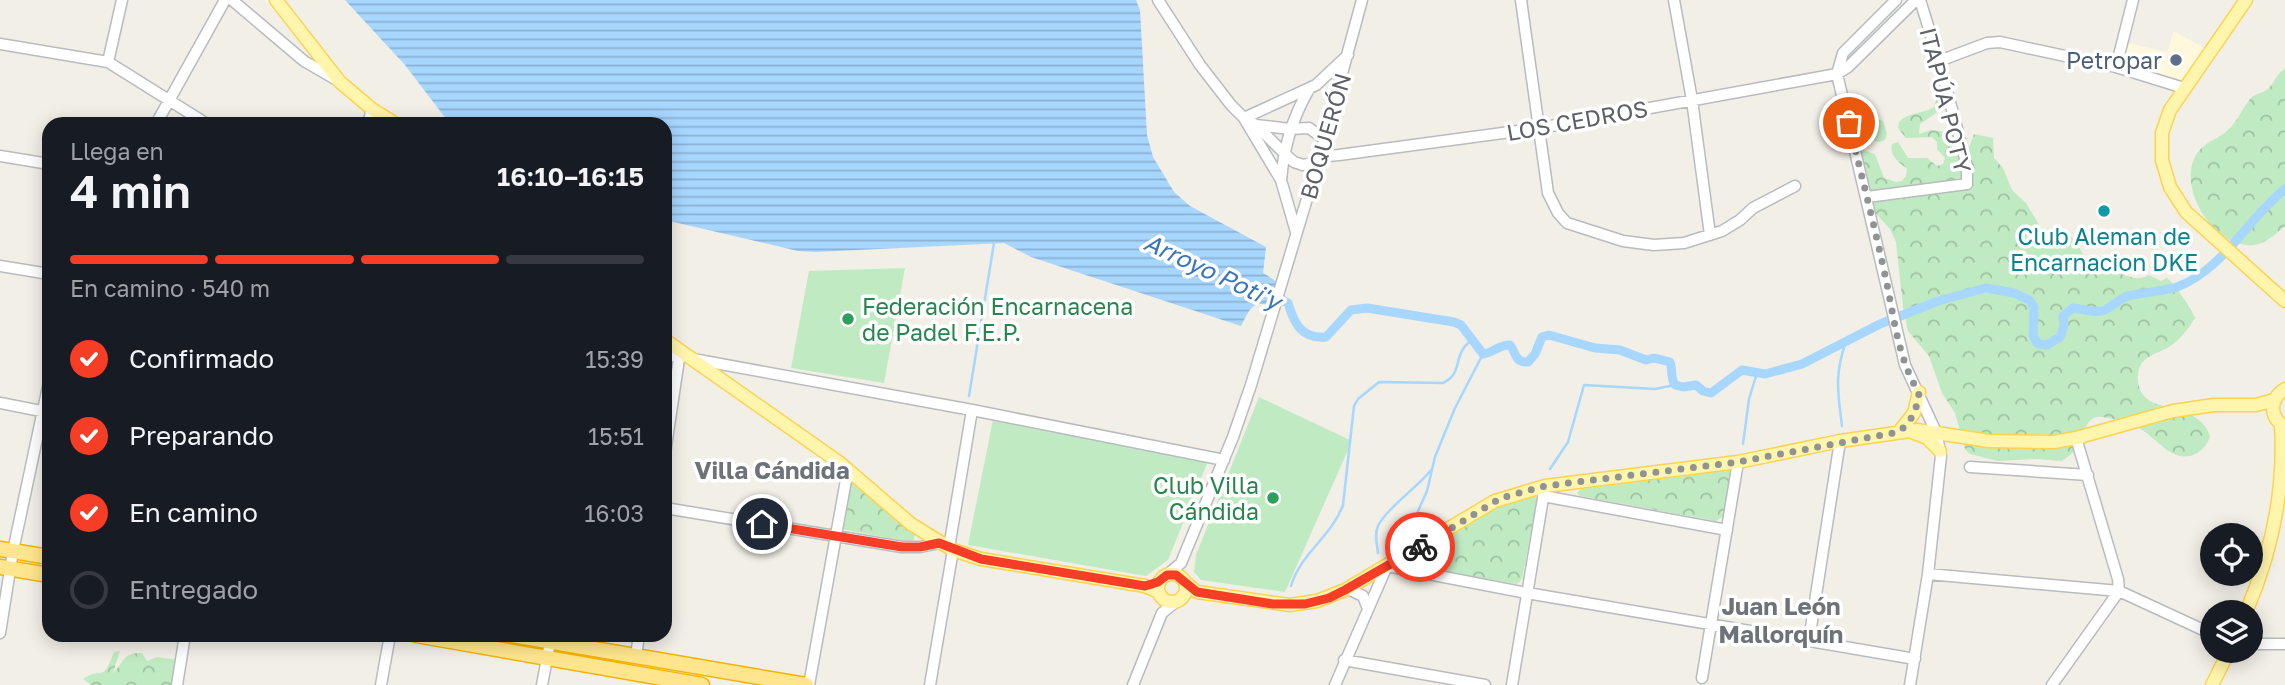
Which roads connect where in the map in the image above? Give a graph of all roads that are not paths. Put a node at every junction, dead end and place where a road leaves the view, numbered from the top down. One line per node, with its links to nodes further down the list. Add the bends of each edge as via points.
1 (122, 0): 16 (street)
2 (225, 0): 23 (street)
3 (232, 0): 19 (street, via 304,61)
4 (276, 0): 19 (main road)
5 (1158, 0): 29 (street, via 1208,75)
6 (1365, 0): 14 (street, BOQUERÓN)
7 (1521, 0): 31 (street)
8 (1674, 0): 22 (street)
9 (1896, 0): 18 (street, via 1843,53)
10 (1918, 0): 15 (street, ITAPÚA POTY); 18 (street)
11 (2133, 0): 17 (street)
12 (2246, 0): 20 (main road)
13 (0, 44): 16 (street)
14 (1348, 55): 21 (street); 33 (street, BOQUERÓN)
15 (1939, 61): 17 (street, via 2000,42); 40 (street, ITAPÚA POTY, via 1967,166 1967,184)
16 (108, 62): 23 (street)
17 (2116, 67): 20 (street)
18 (1836, 74): 22 (street, LOS CEDROS); 40 (street)
19 (341, 82): 24 (main road)
20 (2184, 88): 45 (main road, via 2162,133 2162,160 2177,201)
21 (1309, 89): 29 (street); 32 (street)
22 (1692, 100): 31 (street, LOS CEDROS); 42 (street)
23 (169, 101): 25 (street); 26 (street)
24 (372, 109): 27 (street); 28 (main road)
25 (160, 117)
26 (195, 117)
27 (370, 117)
28 (385, 117)
29 (1244, 118): 30 (street); 38 (street)
30 (1256, 125): 32 (street); 34 (street)
31 (1540, 128): 36 (street, LOS CEDROS, via 1328,156); 42 (street, via 1548,193 1567,223 1623,241 1654,244 1684,243)
32 (1290, 129): 33 (street, via 1309,128); 34 (street)
33 (1324, 139): 36 (street, BOQUERÓN)
34 (1284, 153): 36 (street, via 1303,165); 38 (street)
35 (0, 156): 37 (street)
36 (1318, 162): 41 (street, BOQUERÓN)
37 (42, 163)
38 (1281, 180): 41 (street)
39 (1795, 186): 42 (street)
40 (1867, 197): 50 (street, via 1899,344)
41 (1296, 232): 65 (street, BOQUERÓN)
42 (1710, 235)
43 (0, 266): 44 (street)
44 (42, 273)
45 (2283, 301)
46 (672, 346): 48 (main road)
47 (672, 355): 48 (street)
48 (684, 356): 53 (street); 56 (street); 68 (main road)
49 (2282, 390): 52 (main road); 55 (main road)
50 (1919, 393): 59 (main road); 60 (street)
51 (0, 403): 54 (street)
52 (2256, 405): 55 (main road); 62 (main road, via 2173,411)
53 (972, 410): 65 (street); 76 (street)
54 (42, 411)
55 (2273, 413): 58 (main road)
56 (672, 417)
57 (42, 426): 77 (street)
58 (2283, 426): 73 (main road)
59 (1903, 432): 60 (main road); 63 (main road); 64 (main road, via 1927,438)
60 (1936, 432): 61 (main road); 64 (street)
61 (1965, 438): 62 (main road, via 2017,443); 64 (main road)
62 (2076, 438): 69 (street)
63 (1840, 442): 66 (main road); 97 (street)
64 (1941, 453): 82 (street)
65 (1224, 460): 79 (street, BOQUERÓN)
66 (1738, 462): 70 (main road); 74 (street)
67 (1970, 467): 69 (street)
68 (848, 469): 75 (street); 76 (main road, via 900,516)
69 (2088, 475): 87 (street)
70 (1544, 491): 74 (street); 80 (main road, via 1515,493 1495,501); 89 (street)
71 (2285, 496): 73 (main road)
72 (672, 509): 75 (street)
73 (2276, 523): 91 (main road)
74 (1727, 530): 94 (street)
75 (835, 536): 76 (street, via 902,547); 116 (street)
76 (947, 547): 85 (main road, via 981,559); 117 (street)
77 (7, 550): 78 (highway); 81 (street)
78 (42, 556)
79 (1181, 563): 84 (street); 85 (street)
80 (1387, 566): 86 (main road); 89 (street); 92 (street)
81 (5, 568): 83 (highway); 96 (street)
82 (1928, 573): 87 (street); 107 (street)
83 (42, 574)
84 (1184, 581): 85 (main road, via 1176,575); 88 (main road); 90 (main road, via 1186,591)
85 (1162, 586): 90 (main road, via 1167,601); 93 (street)
86 (1348, 589): 88 (main road, via 1290,605); 92 (street, via 1363,596)
87 (2119, 591): 95 (street); 123 (street)
88 (1197, 592): 90 (main road)
89 (1527, 593): 94 (street); 121 (street)
90 (1179, 600): 93 (street)
91 (2251, 600)
92 (1368, 609): 108 (street)
93 (1162, 612): 118 (street)
94 (1711, 623): 97 (street); 110 (street)
95 (2200, 628)
96 (0, 633)
97 (1809, 640): 107 (street)
98 (183, 642): 112 (street)
99 (389, 642): 113 (street)
100 (454, 642): 106 (highway)
101 (550, 642): 105 (highway); 106 (street)
102 (638, 642): 105 (street)
103 (2263, 644): 104 (street)
104 (2285, 644)
105 (636, 656): 111 (highway)
106 (547, 659): 114 (street); 115 (highway)
107 (1915, 659): 122 (street)
108 (1344, 660): 119 (street); 120 (street)
109 (2224, 663): 124 (main road)
110 (1702, 678)
111 (736, 679): 116 (highway)
112 (177, 685)
113 (382, 685)
114 (542, 685)
115 (702, 685)
116 (807, 685)
117 (930, 685)
118 (1133, 685)
119 (1335, 685)
120 (1485, 685)
121 (1512, 685)
122 (1910, 685)
123 (2052, 685)
124 (2212, 685)

